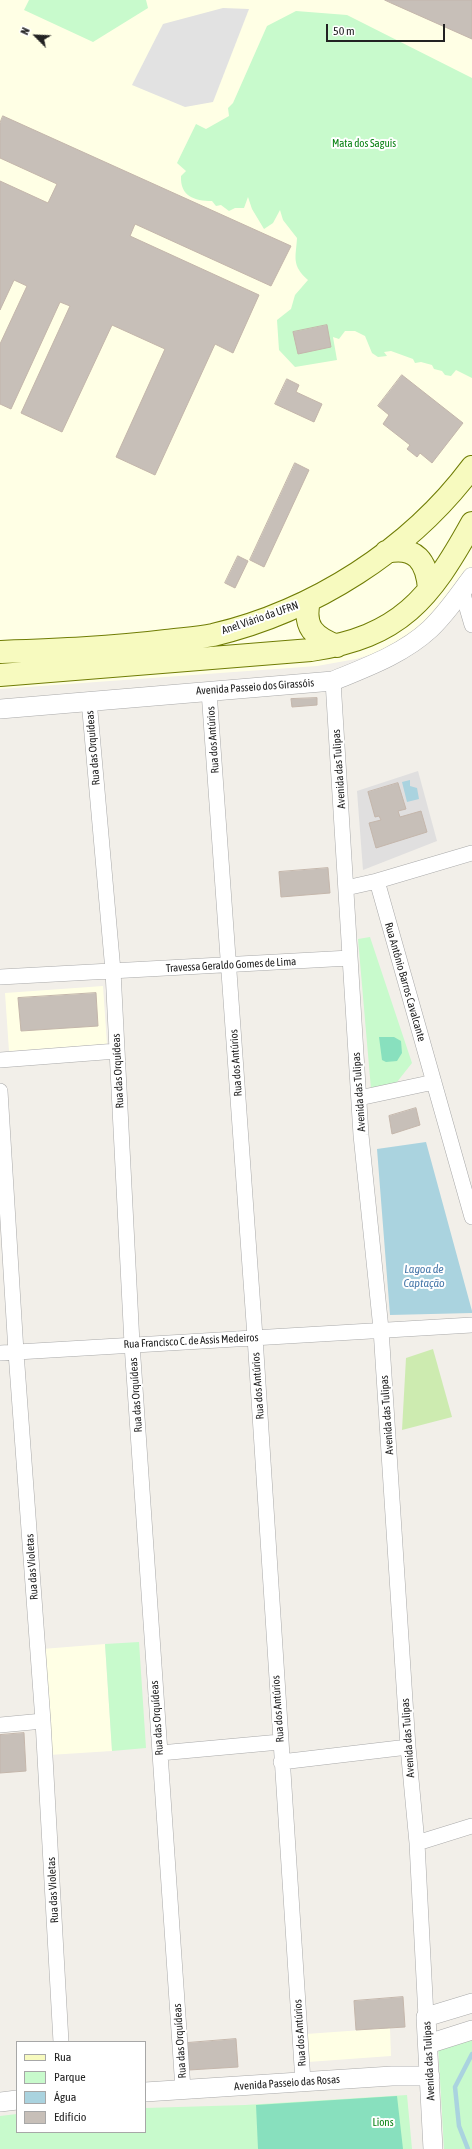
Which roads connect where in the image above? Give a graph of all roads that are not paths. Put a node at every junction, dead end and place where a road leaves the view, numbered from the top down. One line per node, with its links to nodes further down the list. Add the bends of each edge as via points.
1 (472, 467): 3 (main road, Anel Viário da UFRN, via 440,504)
2 (472, 523): 5 (main road, via 448,564)
3 (386, 552): 5 (main road, via 401,550 416,557 426,569); 6 (main road, Anel Viário da UFRN)
4 (467, 584): 7 (street); 11 (street, Avenida Passeio dos Girassóis, via 430,629 413,642 381,661)
5 (429, 589): 8 (main road, via 402,617 382,630 360,640)
6 (309, 601): 8 (main road, via 307,617 312,630 326,642); 9 (main road, Anel Viário da UFRN, via 213,635 137,645)
7 (472, 625)
8 (337, 646): 10 (main road)
9 (0, 652)
10 (0, 675)
11 (333, 681): 12 (street, Avenida Passeio dos Girassóis); 17 (street, Avenida das Tulipas)
12 (209, 690): 13 (street, Avenida Passeio dos Girassóis); 19 (street, Rua dos Antúrios)
13 (89, 700): 14 (street, Avenida Passeio dos Girassóis); 20 (street, Rua das Orquídeas)
14 (0, 709)
15 (472, 853): 16 (street)
16 (377, 881): 17 (street); 24 (street, Rua Antônio Barros Cavalcante)
17 (346, 888): 18 (street, Avenida das Tulipas)
18 (350, 958): 19 (street, Travessa Geraldo Gomes de Lima); 26 (street, Avenida das Tulipas)
19 (229, 965): 20 (street, Travessa Geraldo Gomes de Lima); 30 (street, Rua dos Antúrios)
20 (113, 971): 21 (street, Travessa Geraldo Gomes de Lima); 22 (street, Rua das Orquídeas)
21 (0, 977)
22 (117, 1051): 23 (street); 31 (street, Rua das Orquídeas)
23 (0, 1060)
24 (434, 1082): 26 (street); 27 (street, Rua Antônio Barros Cavalcante)
25 (0, 1091): 32 (street, Rua das Violetas)
26 (359, 1098): 29 (street, Avenida das Tulipas)
27 (472, 1217)
28 (472, 1325): 29 (street, Rua Francisco C. de Assis Medeiros)
29 (381, 1329): 30 (street, Rua Francisco C. de Assis Medeiros); 37 (street, Avenida das Tulipas)
30 (255, 1337): 31 (street, Rua Francisco C. de Assis Medeiros); 36 (street, Rua dos Antúrios)
31 (132, 1344): 32 (street, Rua Francisco C. de Assis Medeiros); 38 (street, Rua das Orquídeas)
32 (16, 1352): 33 (street, Rua Francisco C. de Assis Medeiros); 34 (street, Rua das Violetas)
33 (0, 1353)
34 (43, 1721): 35 (street); 45 (street, Rua das Violetas)
35 (0, 1725)
36 (280, 1742): 38 (street); 39 (street, Rua dos Antúrios)
37 (408, 1747): 39 (street); 41 (street, Avenida das Tulipas)
38 (160, 1753): 49 (street, Rua das Orquídeas)
39 (281, 1762): 48 (street, Rua dos Antúrios)
40 (472, 1826): 41 (street)
41 (417, 1843): 43 (street, Avenida das Tulipas)
42 (472, 2003): 43 (street)
43 (426, 2017): 46 (street, Avenida das Tulipas)
44 (472, 2030): 46 (street)
45 (61, 2041)
46 (428, 2044): 47 (street, Avenida das Tulipas)
47 (430, 2076): 48 (street, Avenida Passeio das Rosas); 53 (street, Avenida das Tulipas)
48 (304, 2082): 49 (street, Avenida Passeio das Rosas)
49 (183, 2089): 50 (street, Avenida Passeio das Rosas)
50 (146, 2092)
51 (16, 2100): 52 (street)
52 (0, 2102)
53 (433, 2149)

